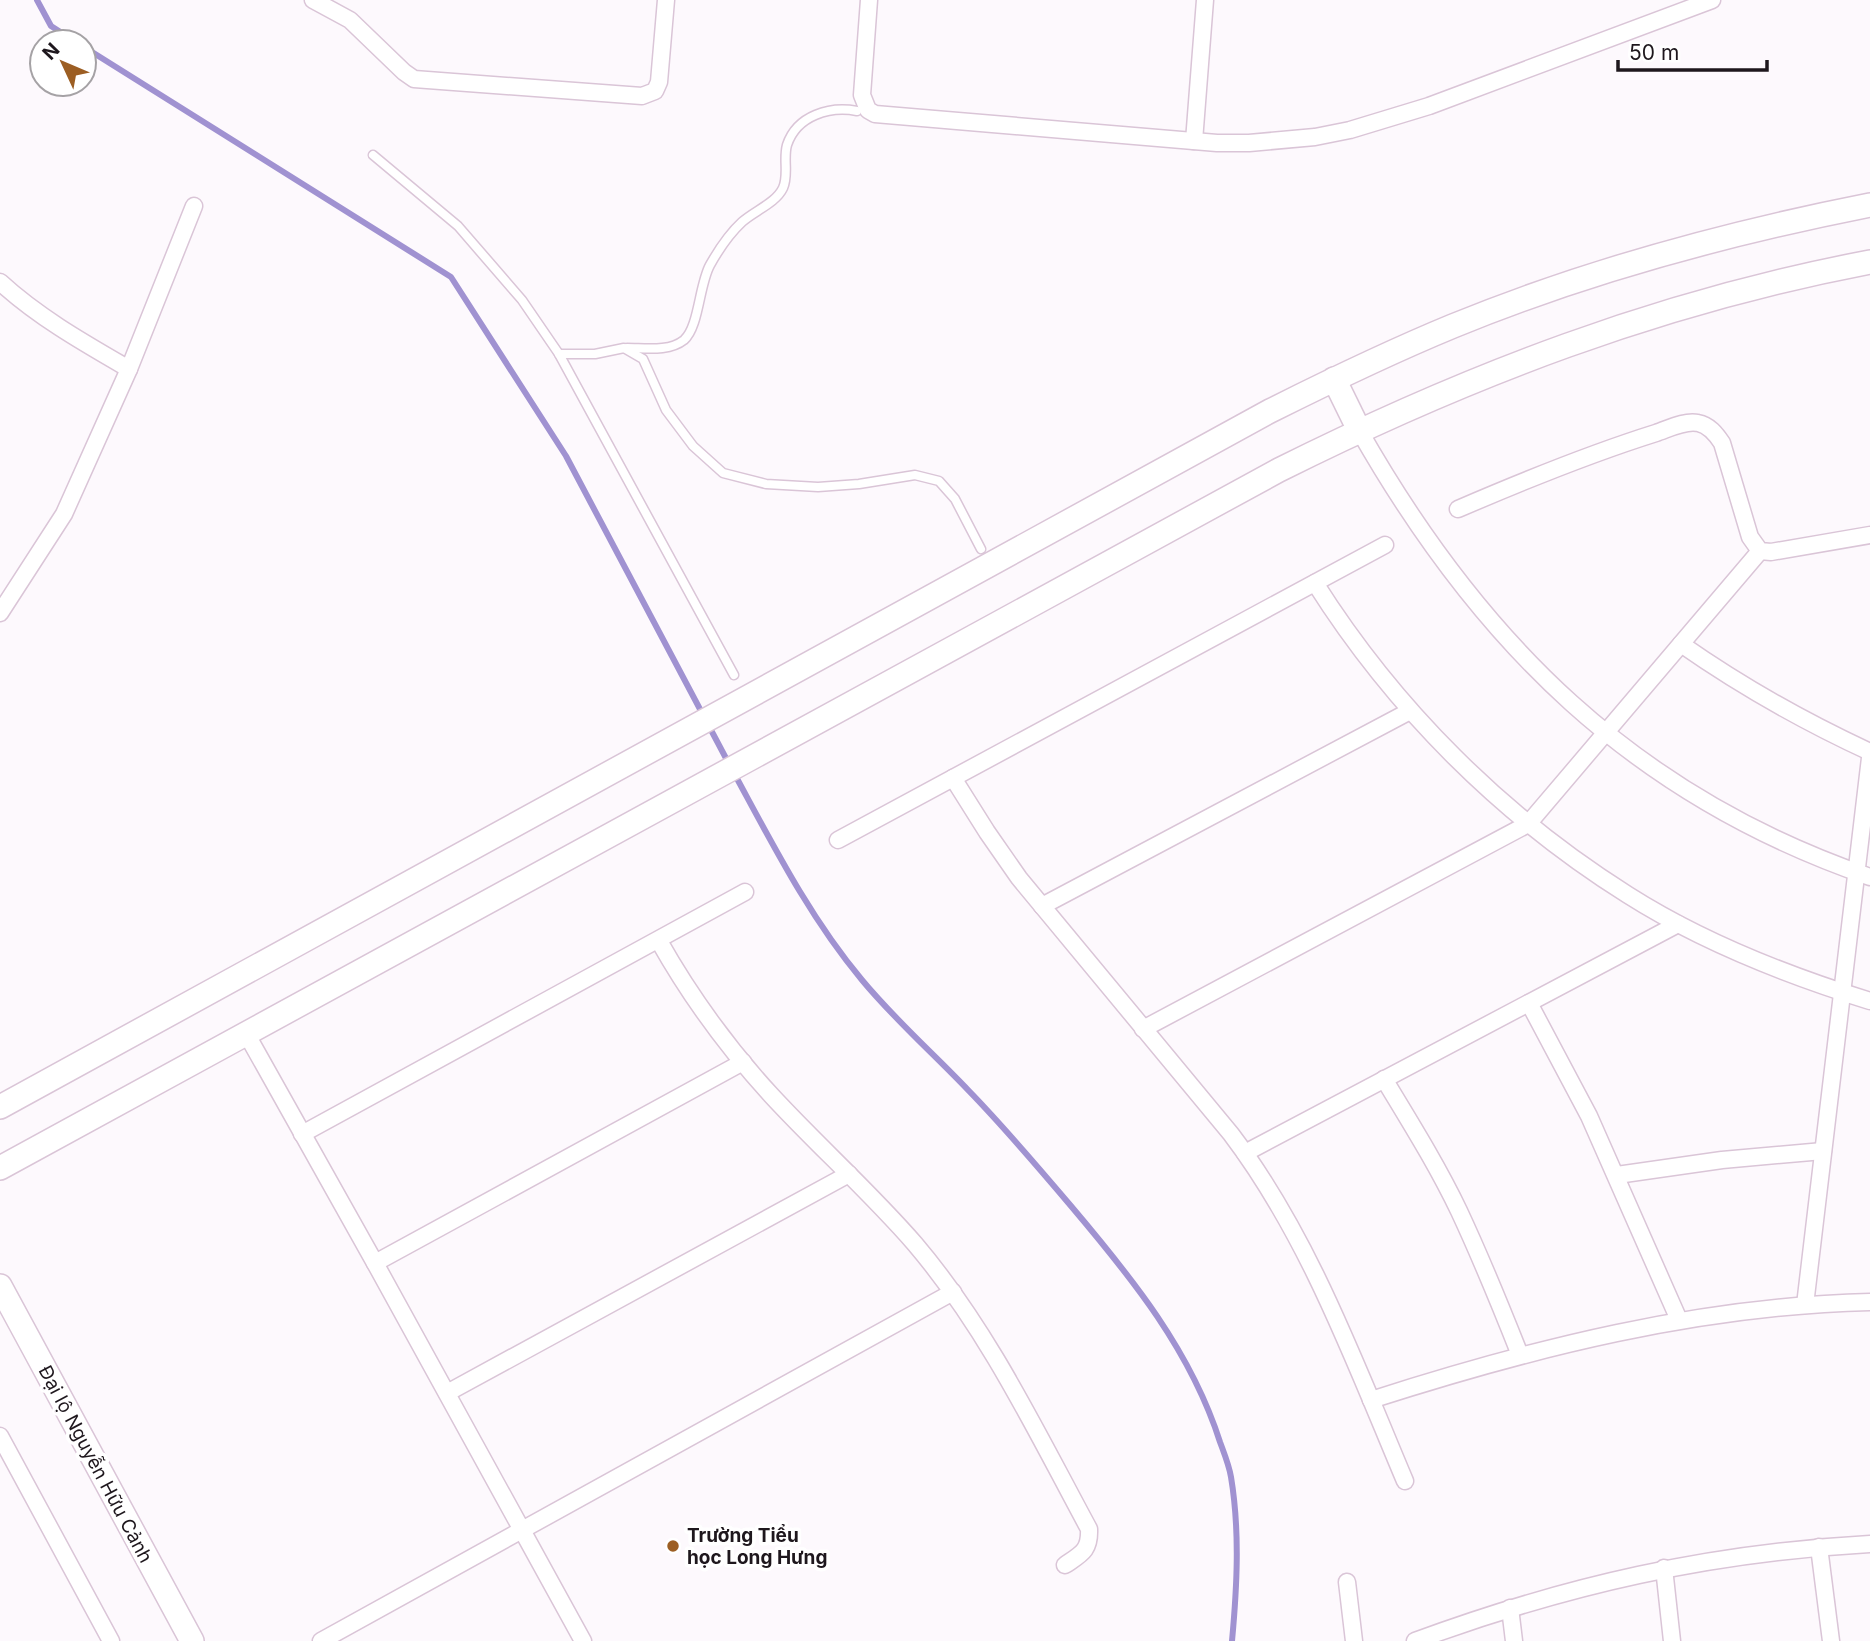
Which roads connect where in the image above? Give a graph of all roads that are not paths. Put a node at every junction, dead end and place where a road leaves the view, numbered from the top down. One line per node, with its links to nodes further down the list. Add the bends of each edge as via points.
1 (315, 0): 2 (street, via 349,20 414,79 642,96 655,91 659,82)
2 (666, 0)
3 (869, 0): 7 (street, via 862,95 868,110 875,114)
4 (1205, 0): 7 (street)
5 (1712, 0): 7 (street, via 1429,106 1350,130 1283,141)
6 (857, 111): 13 (lane, via 818,112 795,132 787,146 783,189 723,242 708,268 691,331 683,341 666,348)
7 (1194, 141)
8 (373, 155): 14 (lane, via 457,226 522,300)
9 (1870, 205): 16 (street, via 1737,233 1629,264 1455,325)
10 (194, 206): 15 (street)
11 (1870, 262): 17 (street, via 1742,290 1578,340)
12 (0, 282): 15 (street)
13 (624, 348): 14 (lane); 21 (lane, via 643,359 666,410 693,446 723,474 766,484 818,487 915,475 939,481 955,499)
14 (559, 354): 26 (lane)
15 (129, 369): 24 (street, via 64,514)
16 (1334, 379): 17 (street); 46 (street)
17 (1359, 430): 28 (street, via 1409,514 1483,613 1521,657); 43 (street)
18 (1458, 509): 22 (street, via 1632,440 1697,422 1722,443 1750,537)
19 (1870, 536): 22 (street)
20 (1385, 545): 23 (street)
21 (981, 548)
22 (1760, 551): 25 (street)
23 (1315, 583): 27 (street); 31 (street)
24 (0, 613)
25 (1681, 645): 28 (street); 29 (street, via 1757,695)
26 (734, 675)
27 (1409, 710): 32 (street); 36 (street)
28 (1605, 733): 32 (street); 34 (street, via 1745,824)
29 (1870, 752)
30 (1870, 758): 34 (street)
31 (953, 778): 33 (street); 36 (street)
32 (1528, 824): 37 (street, via 1607,881); 42 (street)
33 (838, 840)
34 (1863, 874): 39 (street)
35 (745, 892): 38 (street)
36 (1042, 906): 42 (street)
37 (1678, 924): 39 (street); 41 (street)
38 (659, 941): 44 (street); 47 (street)
39 (1842, 992): 40 (street); 48 (street)
40 (1870, 1001)
41 (1529, 1003): 45 (street); 52 (street)
42 (1143, 1029): 49 (street)
43 (246, 1033): 47 (street); 50 (street)
44 (743, 1062): 51 (street); 53 (street)
45 (1384, 1079): 49 (street); 59 (street, via 1458,1209)
46 (0, 1107)
47 (302, 1134): 53 (street)
48 (1823, 1151): 52 (street); 57 (street)
49 (1245, 1153): 61 (street, via 1315,1275)
50 (0, 1168)
51 (849, 1174): 55 (street); 60 (street)
52 (1617, 1175): 58 (street)
53 (375, 1263): 60 (street)
54 (0, 1286): 72 (street, Đại lộ Nguyễn Hữu Cảnh)
55 (953, 1292): 64 (street); 67 (street, via 1001,1366 1089,1529 1090,1543)
56 (1870, 1302): 57 (street)
57 (1805, 1305): 58 (street)
58 (1679, 1320): 59 (street)
59 (1520, 1355): 61 (street)
60 (447, 1393): 64 (street)
61 (1371, 1400): 63 (street)
62 (0, 1436): 71 (street)
63 (1405, 1481)
64 (523, 1529): 73 (street); 74 (street)
65 (1870, 1544): 66 (street)
66 (1819, 1547): 68 (street); 79 (street)
67 (1065, 1566)
68 (1664, 1568): 70 (street); 78 (street)
69 (1347, 1582): 75 (street)
70 (1510, 1608): 76 (street); 77 (street)
71 (111, 1641)
72 (191, 1641)
73 (321, 1641)
74 (583, 1641)
75 (1354, 1641)
76 (1415, 1641)
77 (1514, 1641)
78 (1672, 1641)
79 (1831, 1641)

